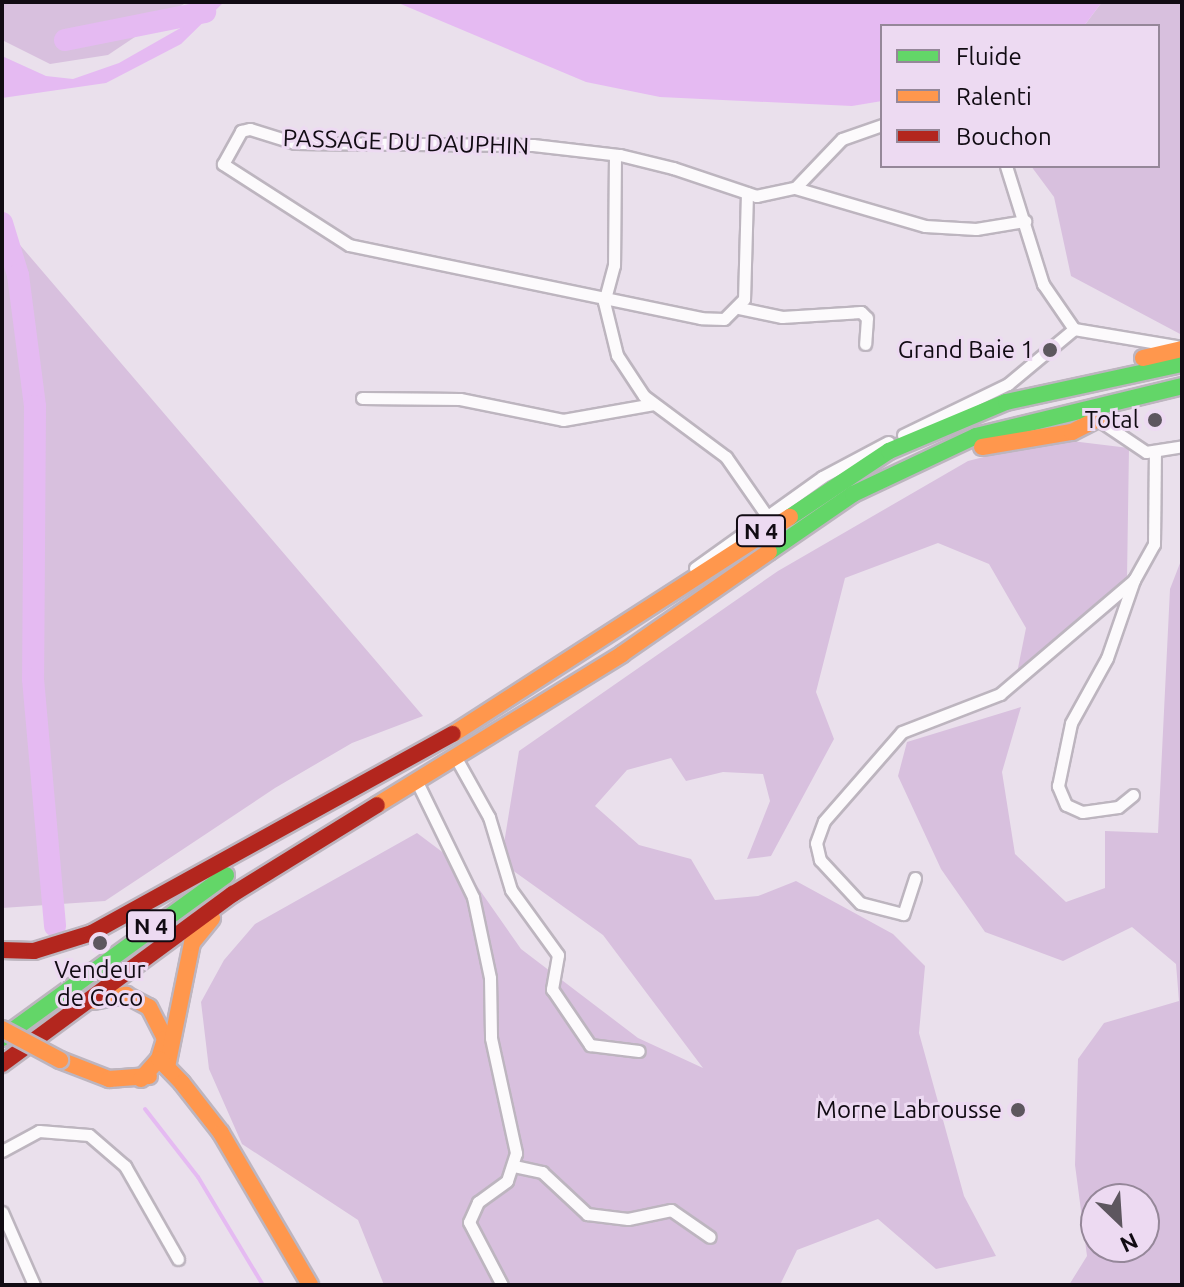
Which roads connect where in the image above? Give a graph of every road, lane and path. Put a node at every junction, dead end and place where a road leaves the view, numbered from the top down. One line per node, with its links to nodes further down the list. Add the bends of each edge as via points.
1 (880, 126): 4 (street, via 842,139)
2 (615, 155): 5 (street, PASSAGE DU DAUPHIN); 7 (street, via 614,265); 7 (street, PASSAGE DU DAUPHIN, via 459,141 295,143 250,129 224,153 231,176 349,245)
3 (1007, 168): 6 (street)
4 (795, 188): 5 (street, PASSAGE DU DAUPHIN); 6 (street, via 925,226 976,229)
5 (747, 193): 8 (street)
6 (1025, 221): 9 (street, via 1043,284)
7 (604, 302): 8 (street, via 701,318 724,319); 16 (street, via 617,355)
8 (739, 308): 10 (street, via 782,317 861,312 867,318)
9 (1074, 329): 11 (street); 21 (street, via 1008,384 862,455)
10 (865, 344)
11 (1182, 348): 13 (main road)
12 (1182, 364): 13 (main road, N 4)
13 (1101, 378): 23 (main road, N 4, via 969,415 854,470)
14 (1182, 386): 20 (main road, N 4, via 1040,415)
15 (362, 398): 16 (street, via 460,399 563,420)
16 (654, 404): 21 (street, via 726,457)
17 (1097, 419): 19 (street); 20 (main road, via 1072,432 1027,436)
18 (1182, 446): 19 (street)
19 (1155, 454): 22 (street, via 1154,544)
20 (897, 471): 24 (main road, N 4, via 785,536 622,654)
21 (767, 516): 23 (street)
22 (1134, 580): 26 (street, via 1107,658 1071,723 1058,786 1066,805 1082,812 1118,807); 29 (street, via 1000,694 902,732 824,821 820,860 860,903 903,914)
23 (447, 738): 27 (main road, N 4)
24 (456, 758): 25 (main road, N 4); 34 (street, via 489,817 511,890 558,955 552,989 590,1045)
25 (417, 782): 28 (main road, N 4); 38 (street, via 473,897)
26 (1133, 795)
27 (305, 820): 30 (main road, via 92,933 34,951); 33 (main road, N 4)
28 (293, 855): 31 (main road, N 4); 35 (main road, via 197,933)
29 (915, 878)
30 (2, 950)
31 (86, 1004): 35 (main road, via 126,995 143,1003 161,1025); 36 (main road, N 4)
32 (2, 1029): 35 (main road, bridge, via 91,1076 141,1079)
33 (2, 1038)
34 (639, 1051)
35 (163, 1063): 43 (main road, via 221,1133)
36 (2, 1064)
37 (2, 1151): 41 (street, via 39,1131 89,1135 125,1166)
38 (514, 1166): 40 (street, via 542,1172 587,1214 628,1219 671,1210); 44 (street, via 469,1222)
39 (2, 1212): 42 (street)
40 (710, 1237)
41 (178, 1259)
42 (34, 1285)
43 (310, 1285)
44 (502, 1285)

